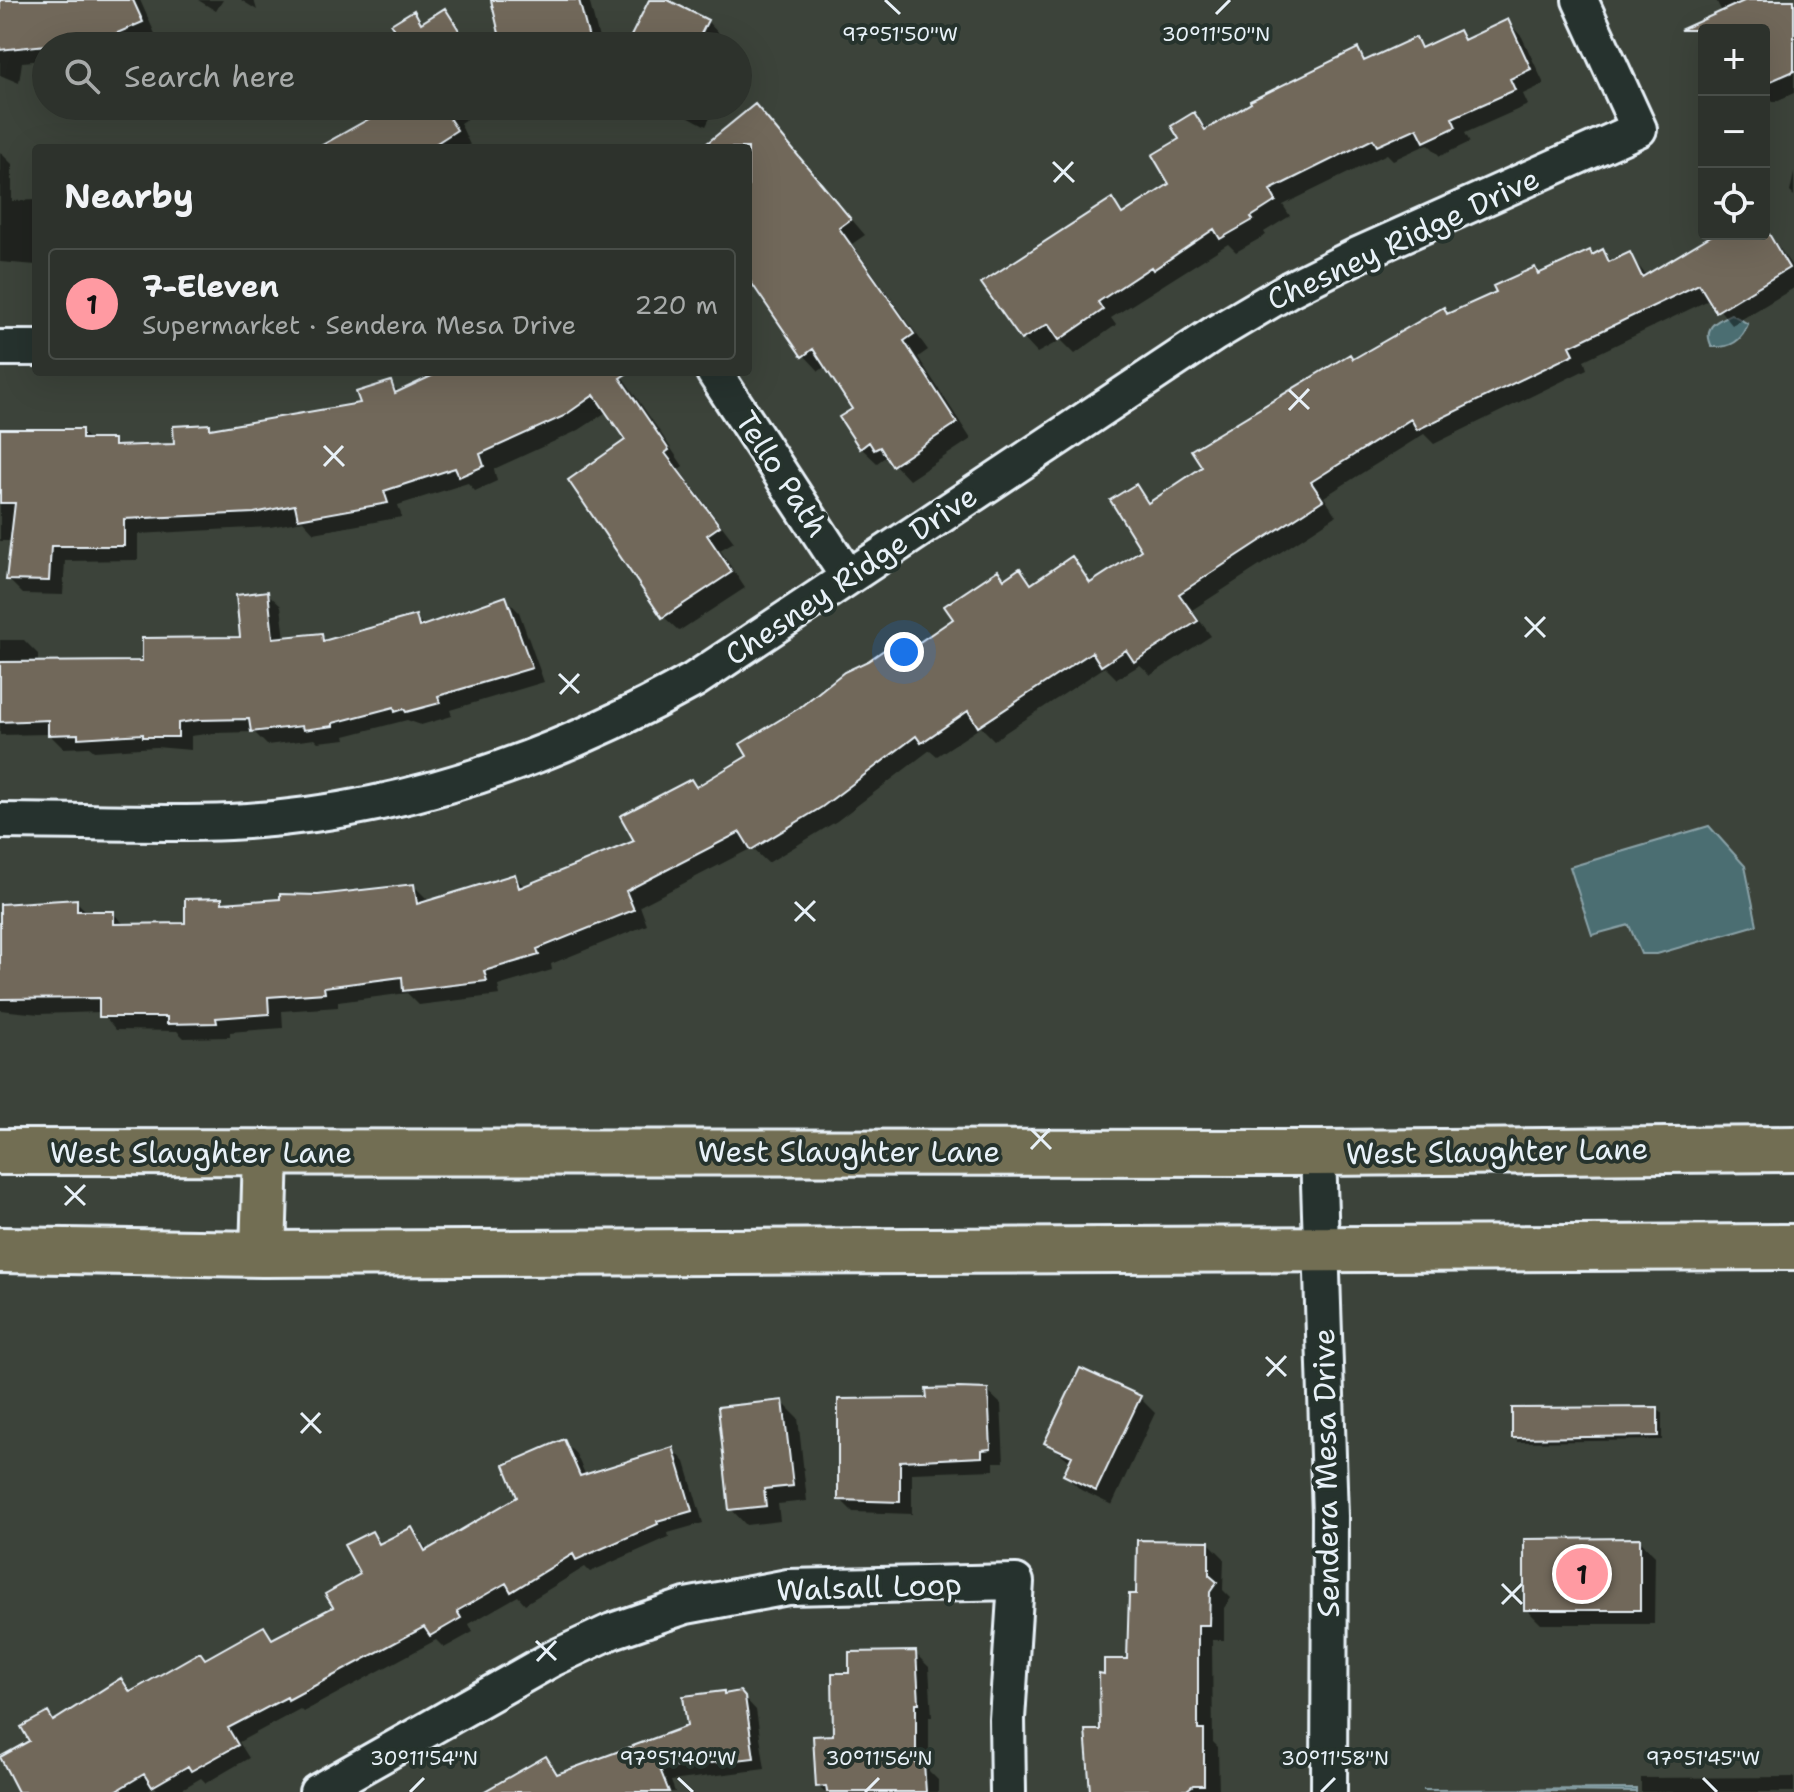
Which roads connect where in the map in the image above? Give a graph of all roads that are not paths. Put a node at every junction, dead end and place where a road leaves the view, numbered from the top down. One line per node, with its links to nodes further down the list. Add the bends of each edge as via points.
1 (1580, 0): 5 (street, Chesney Ridge Drive, via 1639,129 1290,289)
2 (0, 348): 3 (street)
3 (32, 348)
4 (717, 376): 5 (street, Tello Path)
5 (848, 577): 6 (street, Chesney Ridge Drive, via 694,680 622,720 476,778 383,801 231,822)
6 (0, 821)
7 (1794, 1149): 10 (main road, West Slaughter Lane)
8 (0, 1152): 9 (main road, West Slaughter Lane)
9 (266, 1152): 10 (main road, West Slaughter Lane); 14 (main road)
10 (1318, 1153): 11 (street, Sendera Mesa Drive)
11 (1322, 1247): 12 (main road); 14 (main road); 17 (street, Sendera Mesa Drive, via 1330,1516)
12 (1794, 1247)
13 (0, 1250): 14 (main road)
14 (263, 1254)
15 (317, 1792): 16 (street, Walsall Loop, via 552,1659 686,1606 788,1587 1016,1582)
16 (1008, 1792)
17 (1329, 1792)

